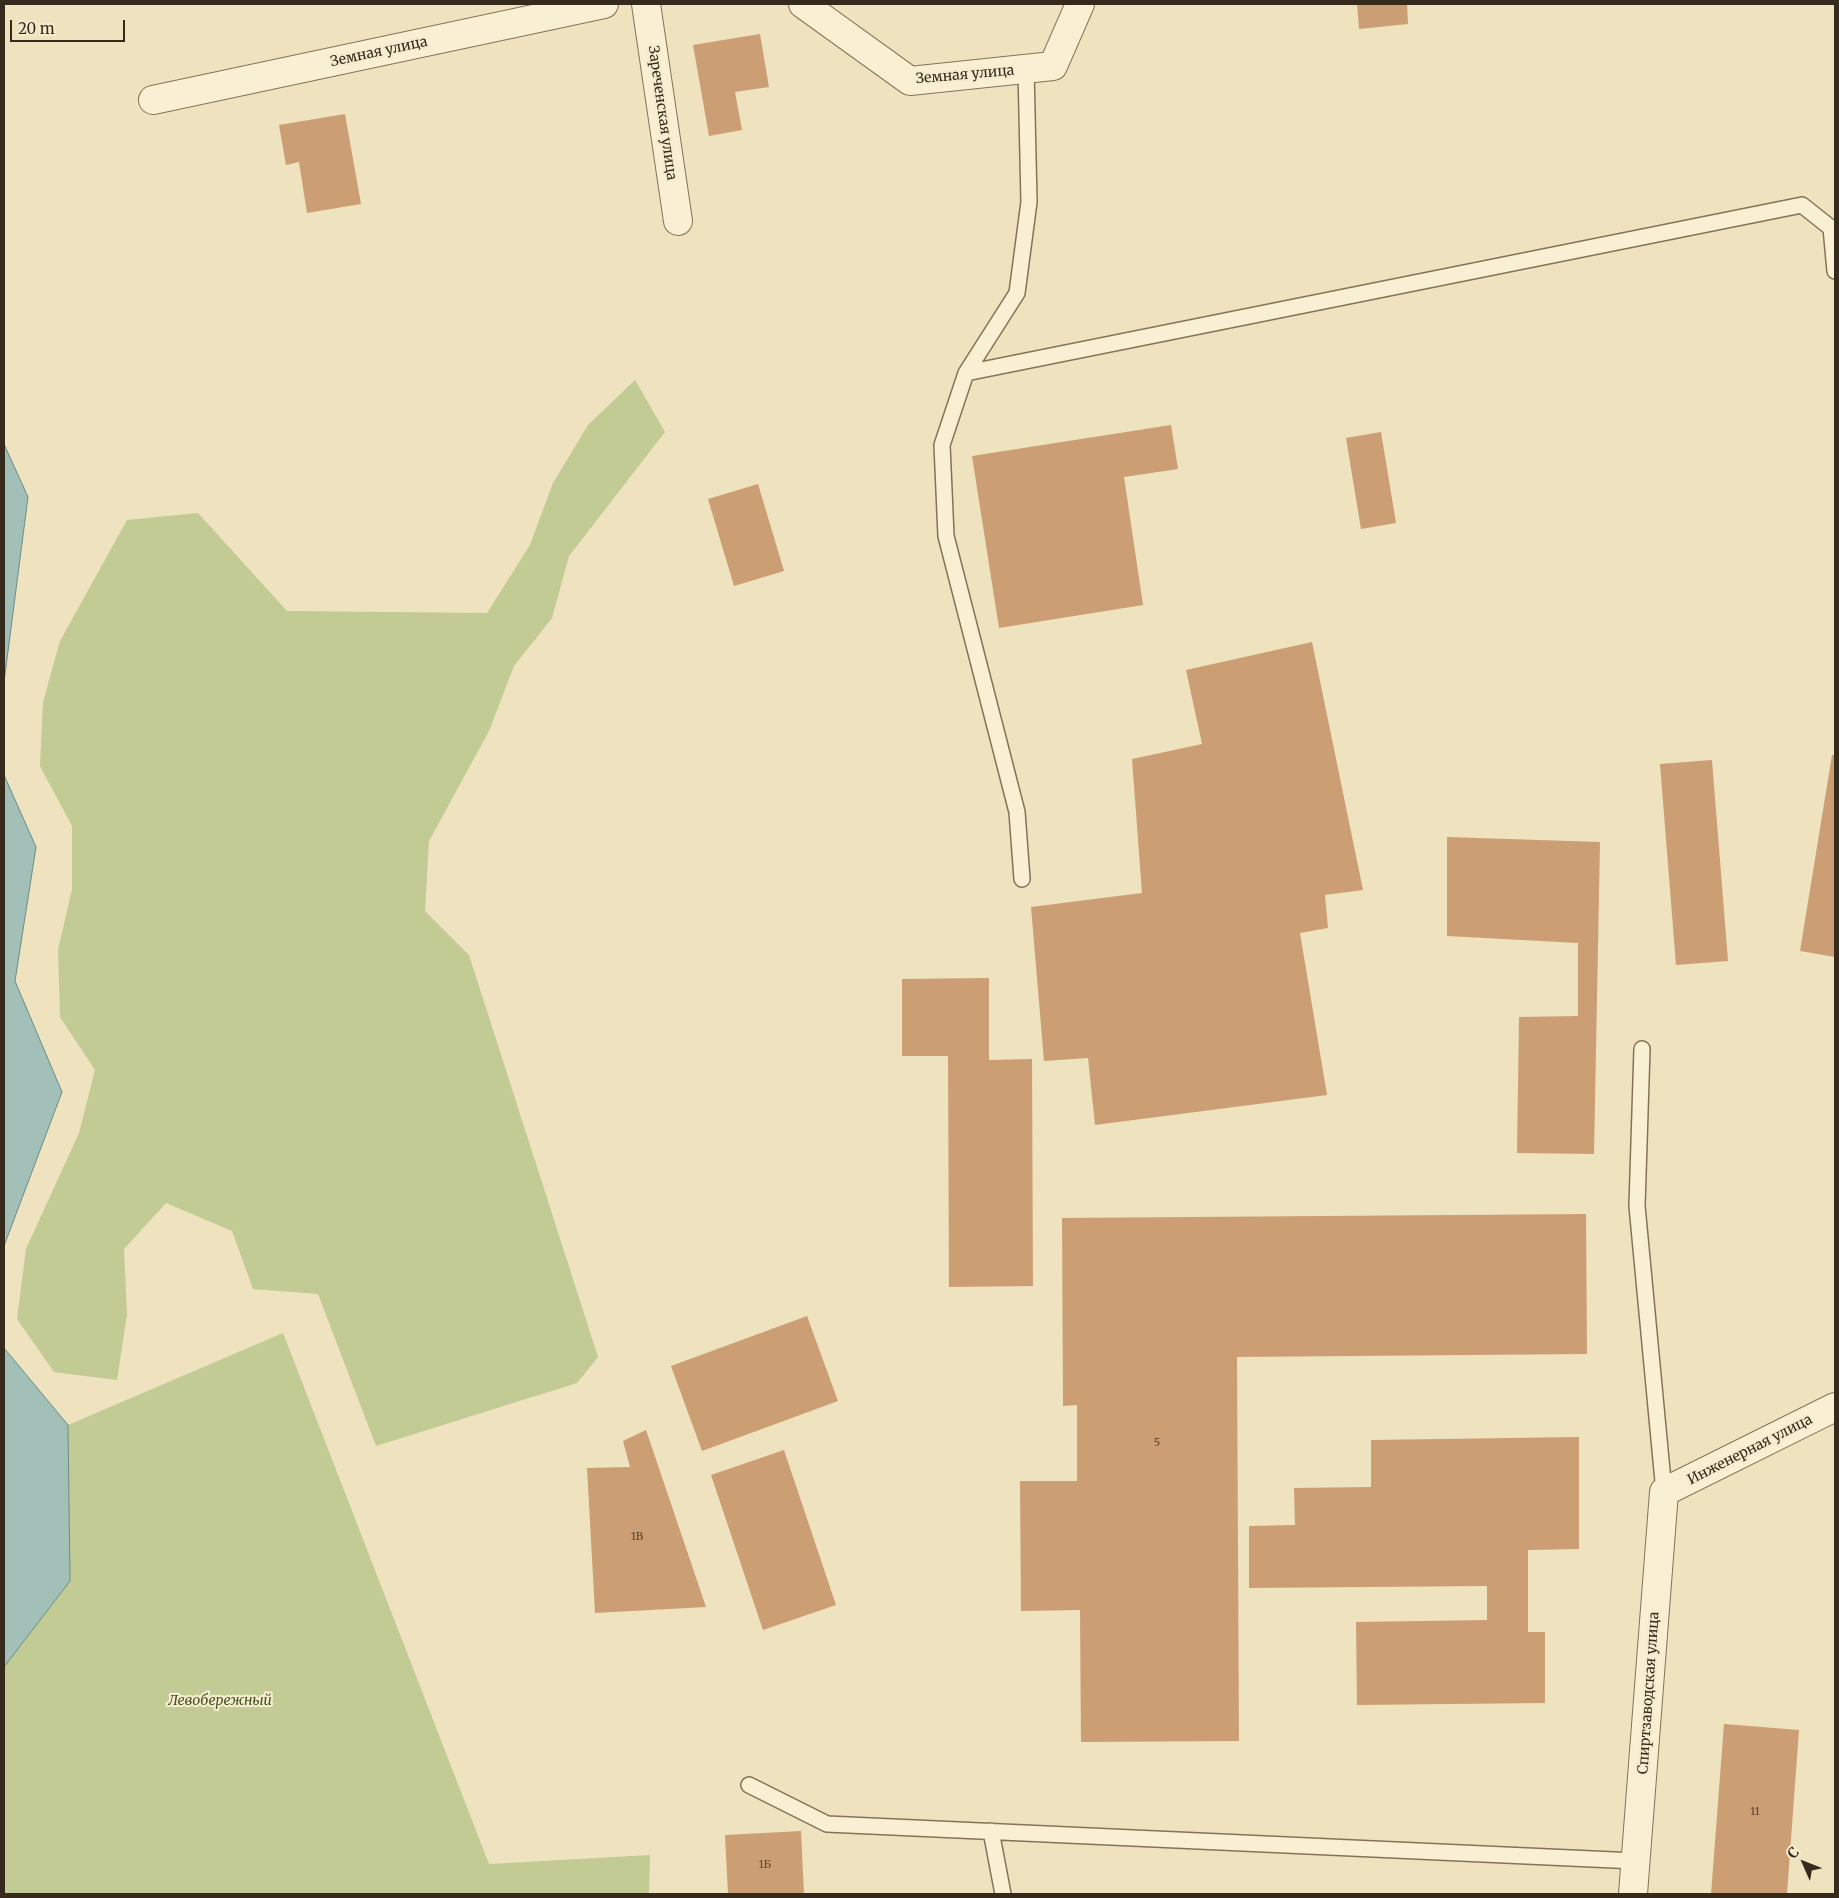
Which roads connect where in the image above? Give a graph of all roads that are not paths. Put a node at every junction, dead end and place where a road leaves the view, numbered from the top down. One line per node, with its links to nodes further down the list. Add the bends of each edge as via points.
1 (604, 4): 6 (street, Земная улица)
2 (646, 4): 7 (street, Зареченская улица)
3 (803, 4): 5 (street, Земная улица, via 910,81)
4 (1080, 4): 5 (street, Земная улица, via 1053,66)
5 (1026, 69): 9 (lane, via 1029,202 1017,293)
6 (153, 100)
7 (678, 221)
8 (1835, 272): 9 (lane, via 1831,228 1802,205)
9 (966, 372): 10 (lane, via 942,445 946,536 1016,812)
10 (1022, 878)
11 (1642, 1049): 13 (lane, via 1637,1206)
12 (1835, 1407): 13 (street, Инженерная улица)
13 (1664, 1492): 16 (street, Спиртзаводская улица)
14 (749, 1785): 15 (lane, via 827,1824)
15 (991, 1831): 16 (lane); 17 (lane)
16 (1636, 1861): 18 (street, Спиртзаводская улица)
17 (1002, 1894)
18 (1633, 1894)

